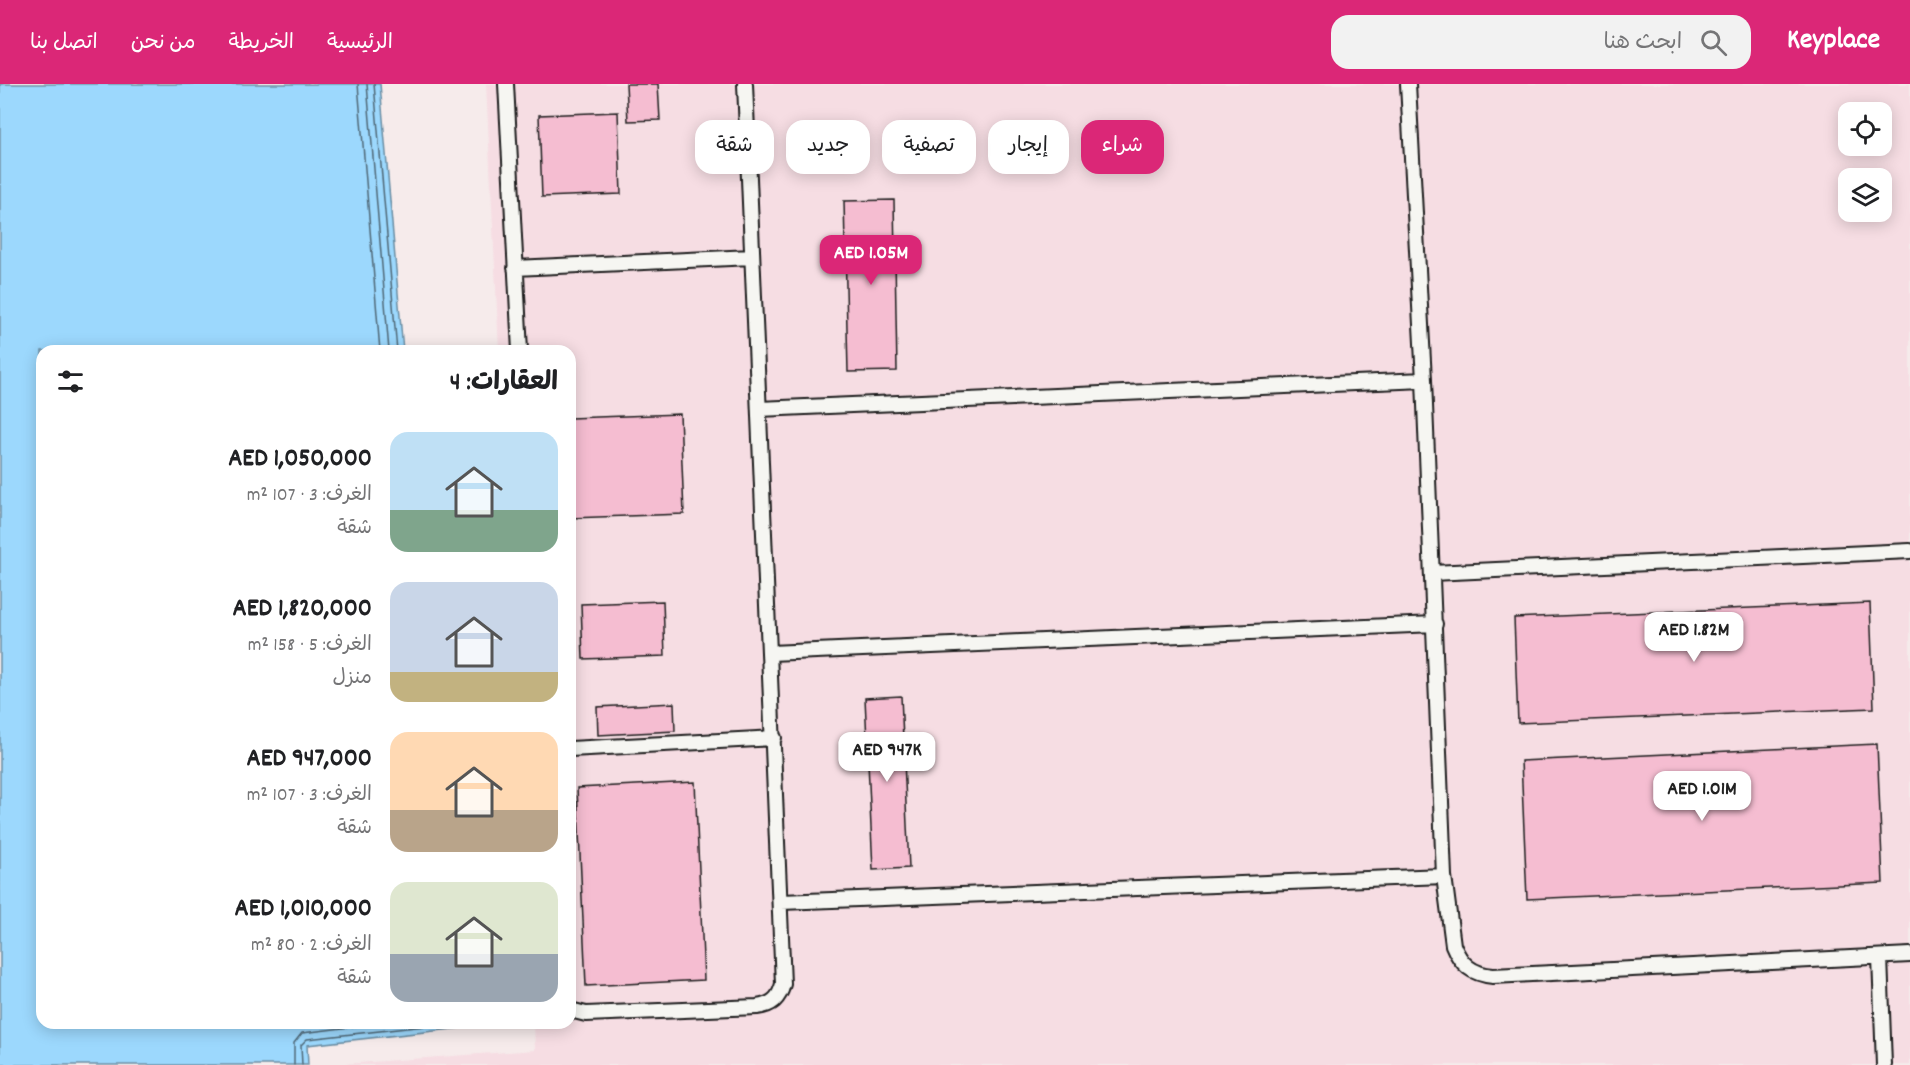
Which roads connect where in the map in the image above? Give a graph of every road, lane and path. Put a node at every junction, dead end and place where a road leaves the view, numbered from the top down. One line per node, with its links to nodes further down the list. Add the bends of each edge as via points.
1 (506, 84): 5 (lane)
2 (745, 84): 4 (lane)
3 (1408, 84): 7 (lane)
4 (752, 257): 5 (lane); 8 (lane)
5 (515, 268): 6 (lane)
6 (520, 345)
7 (1424, 380): 8 (lane); 10 (lane)
8 (759, 409): 12 (lane)
9 (1910, 551): 10 (lane)
10 (1432, 573): 11 (lane)
11 (1435, 624): 12 (lane); 15 (lane)
12 (770, 653): 13 (lane)
13 (774, 738): 14 (lane); 16 (lane)
14 (576, 749)
15 (1444, 876): 16 (lane); 18 (lane, via 1453,945 1463,964 1482,975)
16 (781, 902): 19 (lane, via 783,984 775,1001 766,1006)
17 (1910, 955): 18 (lane)
18 (1880, 957): 20 (lane)
19 (576, 1012)
20 (1884, 1065)

